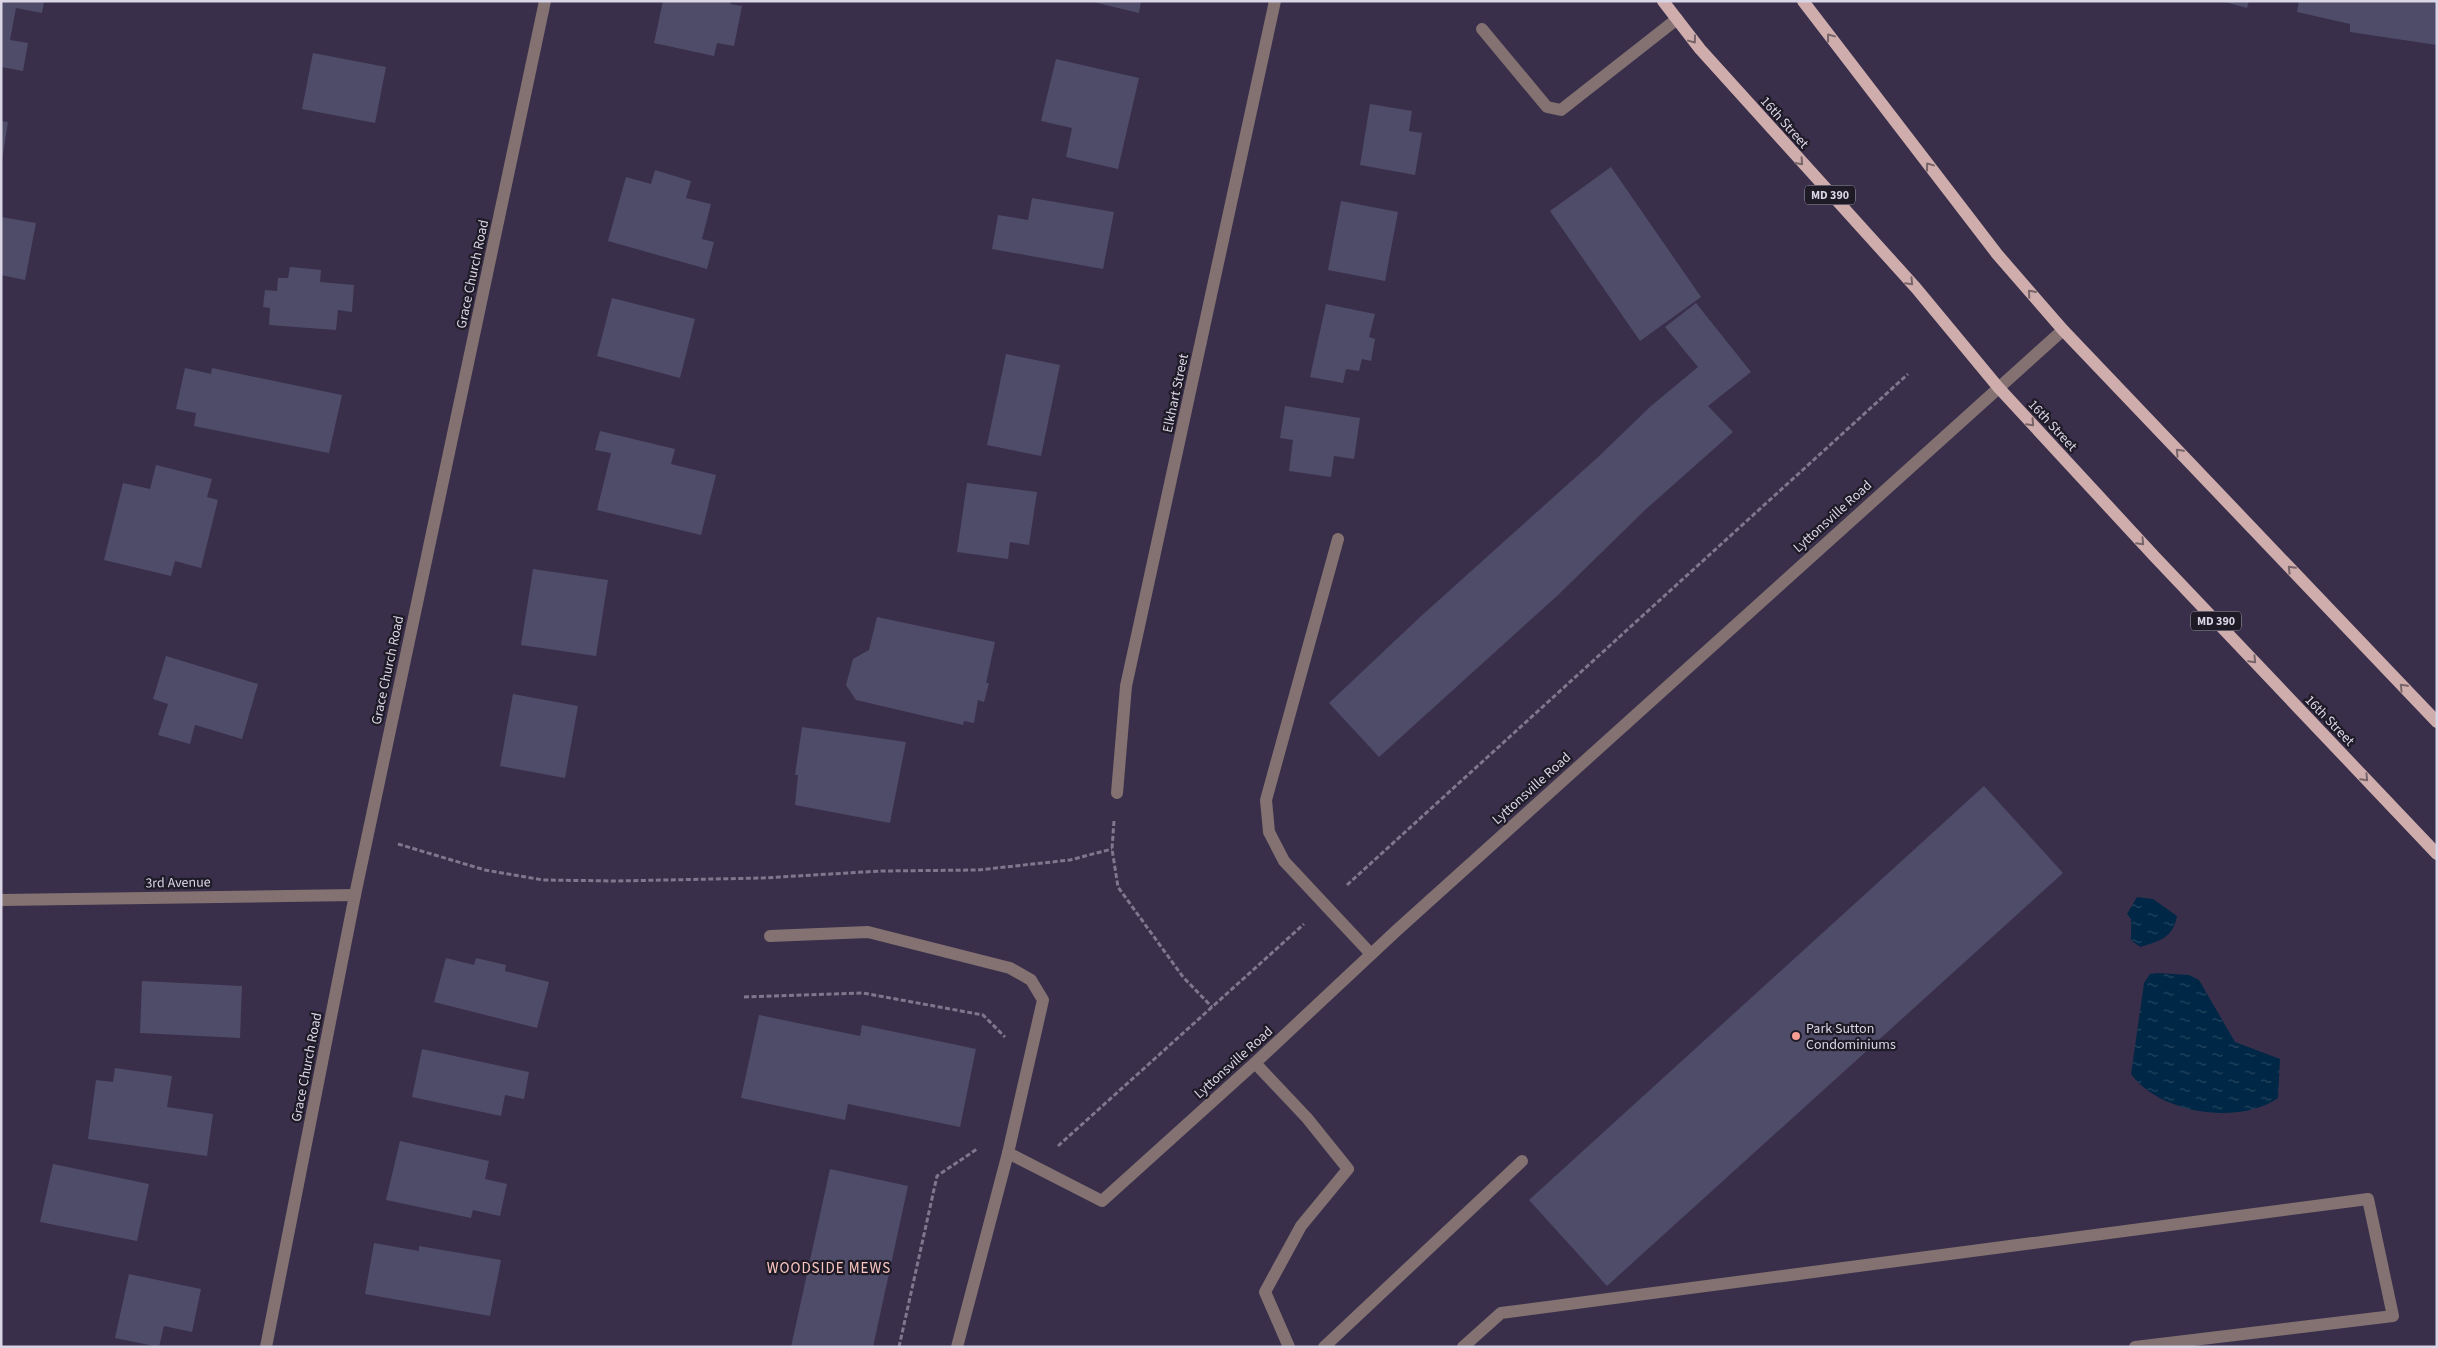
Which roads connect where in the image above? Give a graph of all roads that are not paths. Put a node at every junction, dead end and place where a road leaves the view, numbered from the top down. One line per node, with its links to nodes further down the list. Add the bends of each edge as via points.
1 (545, 1): 13 (street, Grace Church Road)
2 (1276, 1): 11 (street, Elkhart Street, via 1126,686)
3 (1663, 1): 5 (main road, 16th Street / MD 390)
4 (1803, 1): 7 (main road, one-way to 4, via 1996,254)
5 (1677, 19): 6 (street, via 1561,110 1546,107); 8 (main road, 16th Street / MD 390, one-way to 8, via 1700,49 1916,288)
6 (1482, 29)
7 (2063, 330): 8 (street, Lyttonsville Road); 10 (main road, one-way to 7)
8 (1998, 387): 12 (main road, 16th Street / MD 390, one-way to 12, via 2155,558); 16 (street, Lyttonsville Road)
9 (1338, 539): 16 (street, via 1266,800 1269,832 1284,861)
10 (2437, 722)
11 (1117, 793)
12 (2437, 854)
13 (355, 895): 14 (street, 3rd Avenue); 20 (street, Grace Church Road)
14 (1, 900)
15 (770, 936): 18 (street, via 868,932 1010,968 1031,980 1043,1000)
16 (1371, 954): 17 (street, Lyttonsville Road)
17 (1256, 1062): 18 (street, Lyttonsville Road, via 1102,1201); 22 (street, via 1348,1169 1301,1226 1265,1292)
18 (1008, 1153): 21 (street)
19 (1522, 1161): 23 (street)
20 (266, 1347)
21 (957, 1347)
22 (1289, 1347)
23 (1324, 1347)
24 (1463, 1347): 25 (street, via 1501,1313 2368,1199 2393,1316)
25 (2135, 1347)

